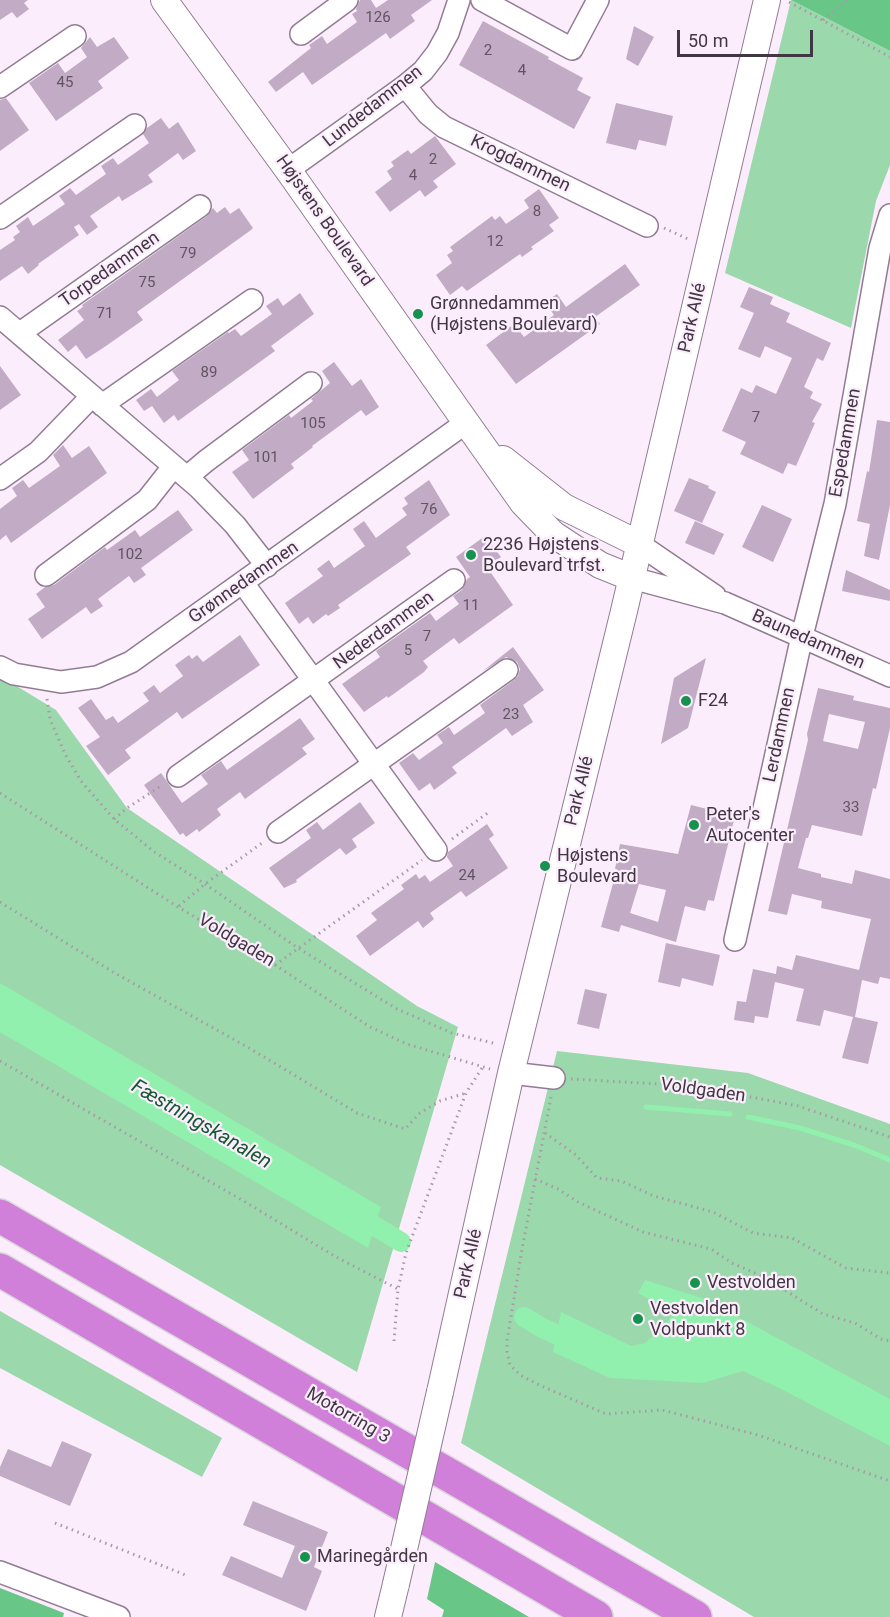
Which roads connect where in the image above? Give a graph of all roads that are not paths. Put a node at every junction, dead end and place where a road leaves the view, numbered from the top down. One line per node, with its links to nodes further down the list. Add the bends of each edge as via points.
1 (164, 0): 12 (street, Højstens Boulevard)
2 (347, 0): 7 (street)
3 (459, 0): 10 (street, Lundedammen, via 437,53)
4 (482, 0): 5 (street, via 572,49)
5 (598, 0)
6 (767, 0): 26 (street, Park Allé)
7 (301, 34)
8 (75, 36): 9 (street)
9 (0, 87)
10 (405, 87): 12 (street, Lundedammen); 16 (street, Krogdammen, via 444,126)
11 (135, 125): 15 (street)
12 (288, 171): 22 (street, Højstens Boulevard)
13 (200, 206): 19 (street, Torpedammen)
14 (890, 215): 17 (street, Espedammen)
15 (0, 218)
16 (647, 226)
17 (885, 250): 33 (street, Espedammen, via 835,504)
18 (252, 300): 21 (street)
19 (7, 328): 21 (street, Torpedammen)
20 (311, 383): 24 (street, via 206,461)
21 (97, 401): 24 (street, Torpedammen); 25 (street)
22 (467, 422): 23 (street, Højstens Boulevard); 27 (street, Grønnedammen)
23 (483, 444): 26 (street, Højstens Boulevard, via 564,507); 29 (street, Højstens Boulevard, via 523,503 553,534 600,565)
24 (180, 472): 27 (street, Torpedammen, via 235,525); 28 (street)
25 (0, 479)
26 (639, 544): 29 (street, Park Allé); 32 (street, Baunedammen)
27 (267, 566): 31 (street, Grønnedammen)
28 (46, 575)
29 (632, 578): 32 (street, Baunedammen); 43 (street, Park Allé)
30 (454, 580): 37 (street, Nederdammen)
31 (243, 584): 34 (street, Grønnedammen, via 131,662 97,677 61,682 14,674); 37 (street)
32 (725, 603): 33 (street, Baunedammen)
33 (802, 636): 36 (street, Baunedammen); 42 (street, Lerdammen)
34 (0, 667)
35 (507, 670): 38 (street)
36 (890, 676)
37 (313, 681): 38 (street); 39 (street, Nederdammen)
38 (373, 765): 40 (street); 41 (street)
39 (178, 776)
40 (278, 832)
41 (436, 850)
42 (735, 940)
43 (514, 1061): 44 (street); 49 (street, Park Allé, bridge)
44 (554, 1078)
45 (0, 1215): 51 (highway, Motorring 3)
46 (0, 1270): 50 (highway)
47 (0, 1572): 48 (street)
48 (119, 1617)
49 (388, 1617)
50 (597, 1617)
51 (695, 1617)

